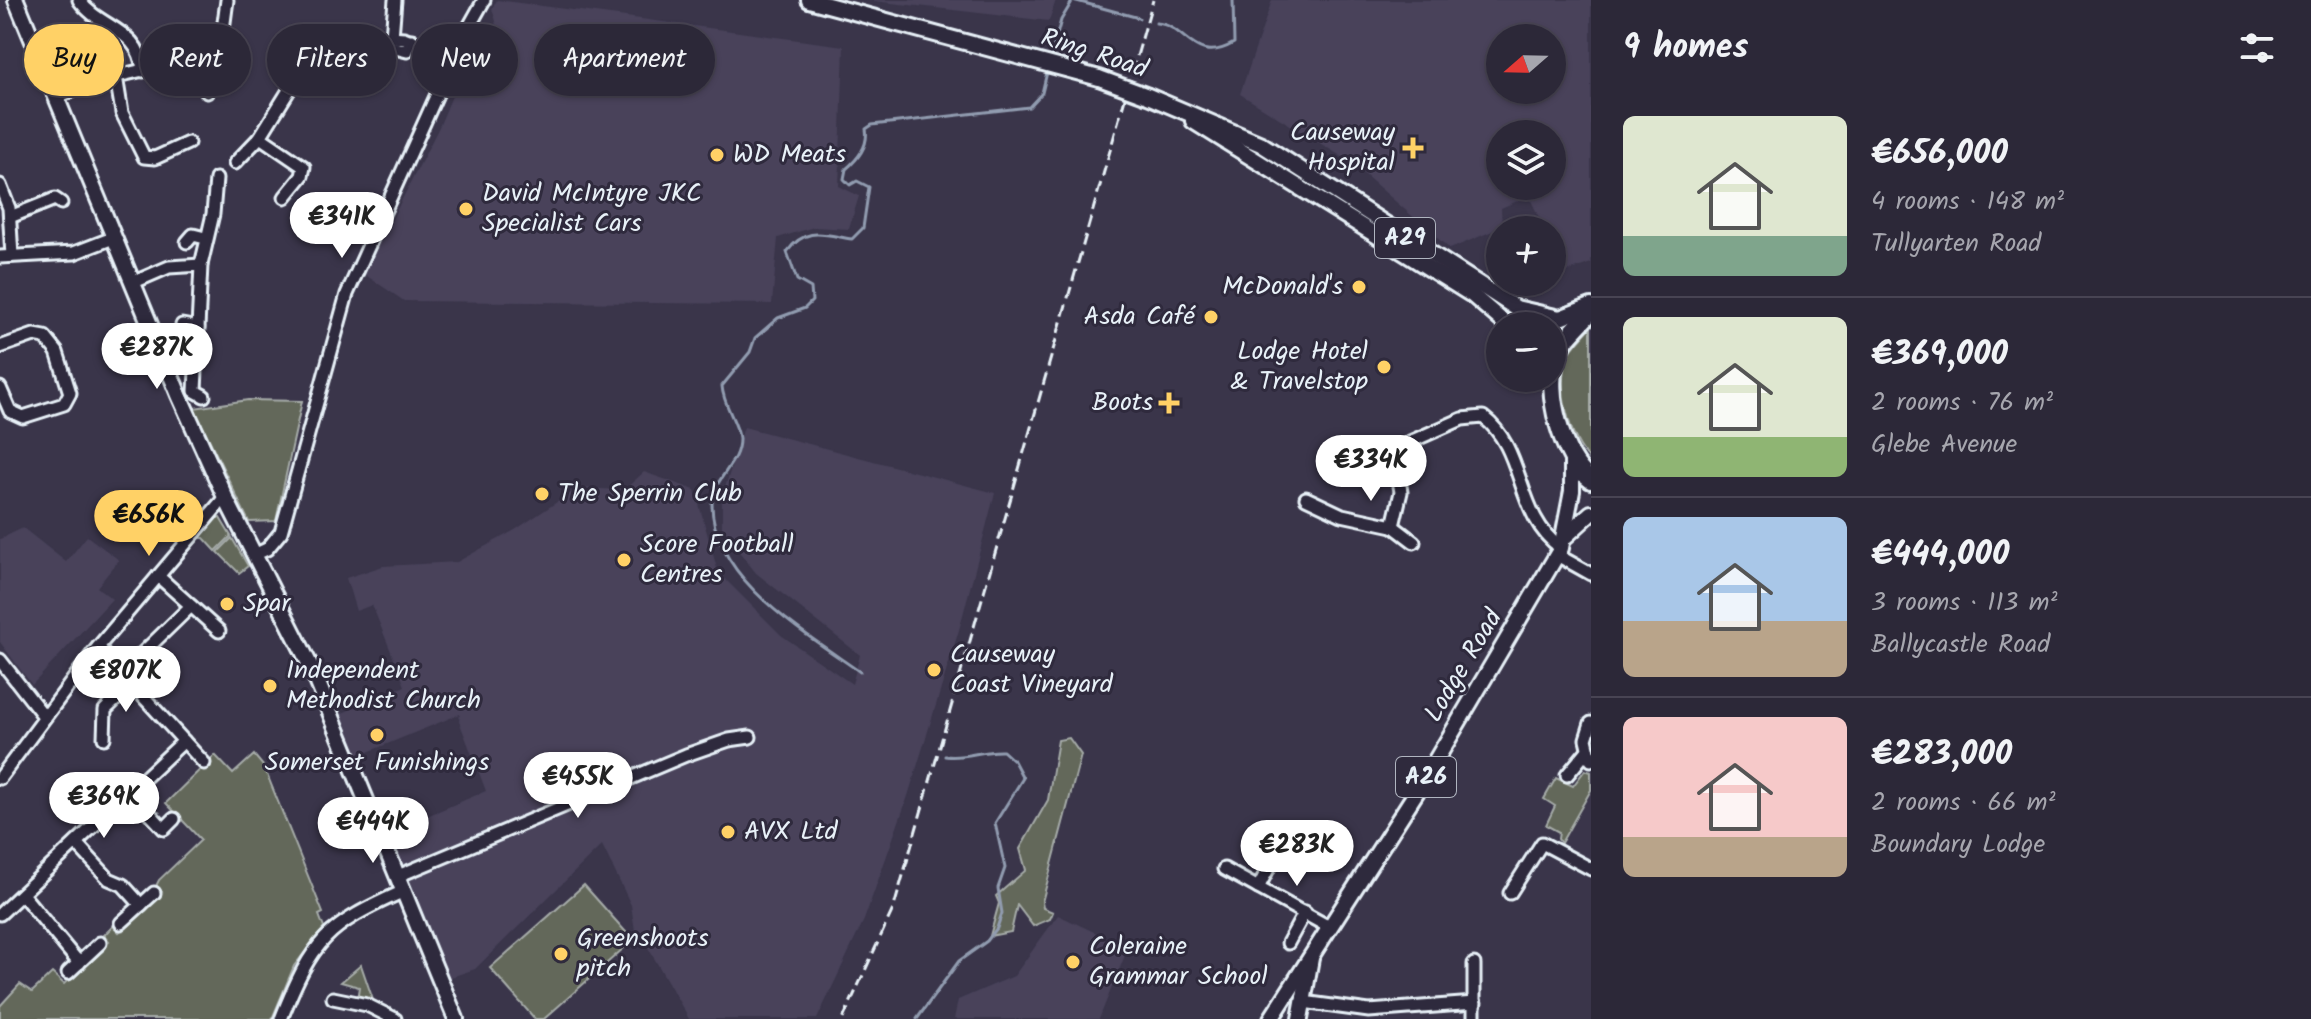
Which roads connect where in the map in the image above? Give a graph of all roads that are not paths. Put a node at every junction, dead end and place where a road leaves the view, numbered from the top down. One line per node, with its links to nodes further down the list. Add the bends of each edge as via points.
1 (16, 0): 18 (main road)
2 (79, 0): 13 (street, via 128,35)
3 (227, 0): 7 (street)
4 (395, 0): 8 (street)
5 (484, 0): 9 (street)
6 (809, 0): 19 (main road, Ring Road / A29, bridge, via 1057,65)
7 (224, 24)
8 (393, 24)
9 (472, 24)
10 (396, 38): 11 (street)
11 (412, 40): 12 (street, via 407,51)
12 (396, 48)
13 (140, 57)
14 (60, 96): 18 (street)
15 (119, 96): 22 (street, via 144,157 155,158)
16 (285, 96): 21 (street)
17 (437, 96): 54 (street, via 347,294 281,532)
18 (56, 98): 30 (main road)
19 (1177, 109): 20 (main road, Ring Road / A29); 37 (main road, Ring Road / A29)
20 (1201, 117): 26 (main road); 36 (main road, Ring Road / A29, via 1305,169 1516,308 1560,318)
21 (260, 137): 23 (street); 27 (street, via 304,167)
22 (188, 143)
23 (235, 163)
24 (216, 179): 31 (street)
25 (0, 185): 29 (street)
26 (1316, 188)
27 (285, 197)
28 (61, 203): 29 (street, via 55,199)
29 (10, 217): 33 (street)
30 (113, 238): 33 (street, via 74,253); 35 (main road)
31 (205, 238): 32 (street, via 193,235); 34 (street)
32 (187, 242)
33 (6, 257)
34 (201, 265): 35 (street, via 169,267); 40 (street)
35 (132, 283): 48 (main road)
36 (1591, 306)
37 (1492, 312)
38 (1591, 312): 45 (highway, via 1556,358)
39 (182, 325): 40 (street)
40 (198, 328): 44 (street, via 195,391)
41 (0, 347): 42 (street, via 34,335 45,337 57,352 70,393 64,404 23,417 10,411)
42 (0, 388)
43 (1551, 392): 45 (main road)
44 (204, 396)
45 (1555, 398): 46 (highway)
46 (1572, 458): 47 (highway); 53 (main road, Lodge Road / A26)
47 (1591, 480)
48 (225, 497): 54 (main road); 56 (street)
49 (1306, 498): 51 (street, via 1342,515)
50 (1591, 513): 53 (main road, Lodge Road / A26)
51 (1393, 526): 52 (street); 53 (street, via 1401,492 1394,449 1483,417 1505,444 1534,522)
52 (1414, 542)
53 (1561, 546): 55 (street); 87 (main road, Lodge Road / A26, via 1426,777)
54 (256, 554): 77 (main road, via 313,671)
55 (1591, 574)
56 (158, 576): 57 (street); 59 (street)
57 (191, 606): 58 (street); 61 (street)
58 (219, 631)
59 (98, 647): 61 (street); 63 (street)
60 (0, 660): 63 (street)
61 (122, 673): 62 (street)
62 (132, 684): 66 (street, via 105,710); 67 (street)
63 (43, 715): 71 (street)
64 (1591, 723): 68 (street)
65 (750, 737): 77 (street, via 686,755)
66 (104, 738)
67 (184, 741): 69 (street); 72 (street)
68 (1589, 755): 70 (street)
69 (204, 763)
70 (1567, 775)
71 (0, 778)
72 (130, 792): 73 (street, via 164,829); 74 (street)
73 (174, 819)
74 (76, 843): 82 (street); 83 (street)
75 (1277, 852): 79 (street)
76 (1591, 869): 81 (street, via 1544,839)
77 (401, 883): 97 (main road); 100 (street, via 338,923 306,961)
78 (1224, 888): 79 (street, via 1228,872)
79 (1258, 888): 84 (street)
80 (154, 893): 83 (street)
81 (1510, 893)
82 (22, 894): 85 (street); 91 (street)
83 (141, 905): 86 (street)
84 (1305, 912): 87 (street); 89 (street)
85 (0, 914)
86 (121, 923)
87 (1329, 927): 90 (main road, Lodge Road / A26)
88 (100, 943): 91 (street)
89 (1288, 943)
90 (1311, 958): 95 (main road, A26); 98 (main road, Lodge Road / A26)
91 (79, 963): 93 (street)
92 (1474, 964): 96 (street)
93 (68, 973)
94 (333, 998): 101 (street, via 367,1005)
95 (1303, 1002): 96 (street, via 1369,1011); 98 (main road, via 1290,1002); 99 (main road, A26)
96 (1475, 1003): 102 (street)
97 (451, 1017)
98 (1274, 1017): 99 (main road, A26)
99 (1300, 1018)
100 (281, 1019)
101 (395, 1019)
102 (1474, 1019)

